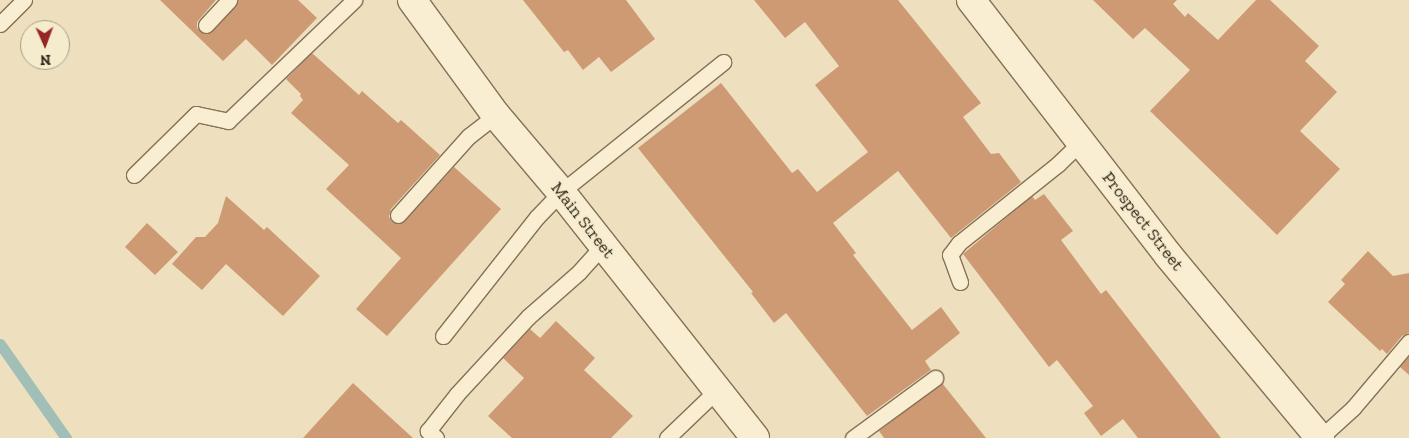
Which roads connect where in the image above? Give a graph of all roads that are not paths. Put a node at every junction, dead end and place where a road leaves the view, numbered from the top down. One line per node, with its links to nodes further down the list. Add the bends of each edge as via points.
1 (24, 0): 6 (lane)
2 (229, 0): 7 (lane)
3 (354, 0): 11 (lane, via 228,121 196,114)
4 (414, 0): 9 (street, Main Street)
5 (971, 0): 10 (street, Prospect Street)
6 (0, 24)
7 (206, 25)
8 (723, 62): 12 (lane)
9 (496, 115): 12 (street, Main Street); 13 (lane, via 469,136)
10 (1081, 142): 15 (lane, via 959,243 950,255); 24 (street, Prospect Street, via 1168,255)
11 (134, 175)
12 (562, 192): 14 (street, Main Street); 16 (lane, via 537,217)
13 (398, 215)
14 (603, 245): 19 (street, Main Street); 20 (lane, via 528,316 458,394 428,431)
15 (960, 282)
16 (443, 336)
17 (1409, 342): 24 (lane, via 1352,408)
18 (935, 378): 23 (lane)
19 (717, 390): 21 (lane); 22 (street, Main Street)
20 (436, 438)
21 (667, 438)
22 (755, 438)
23 (853, 438)
24 (1320, 438)

